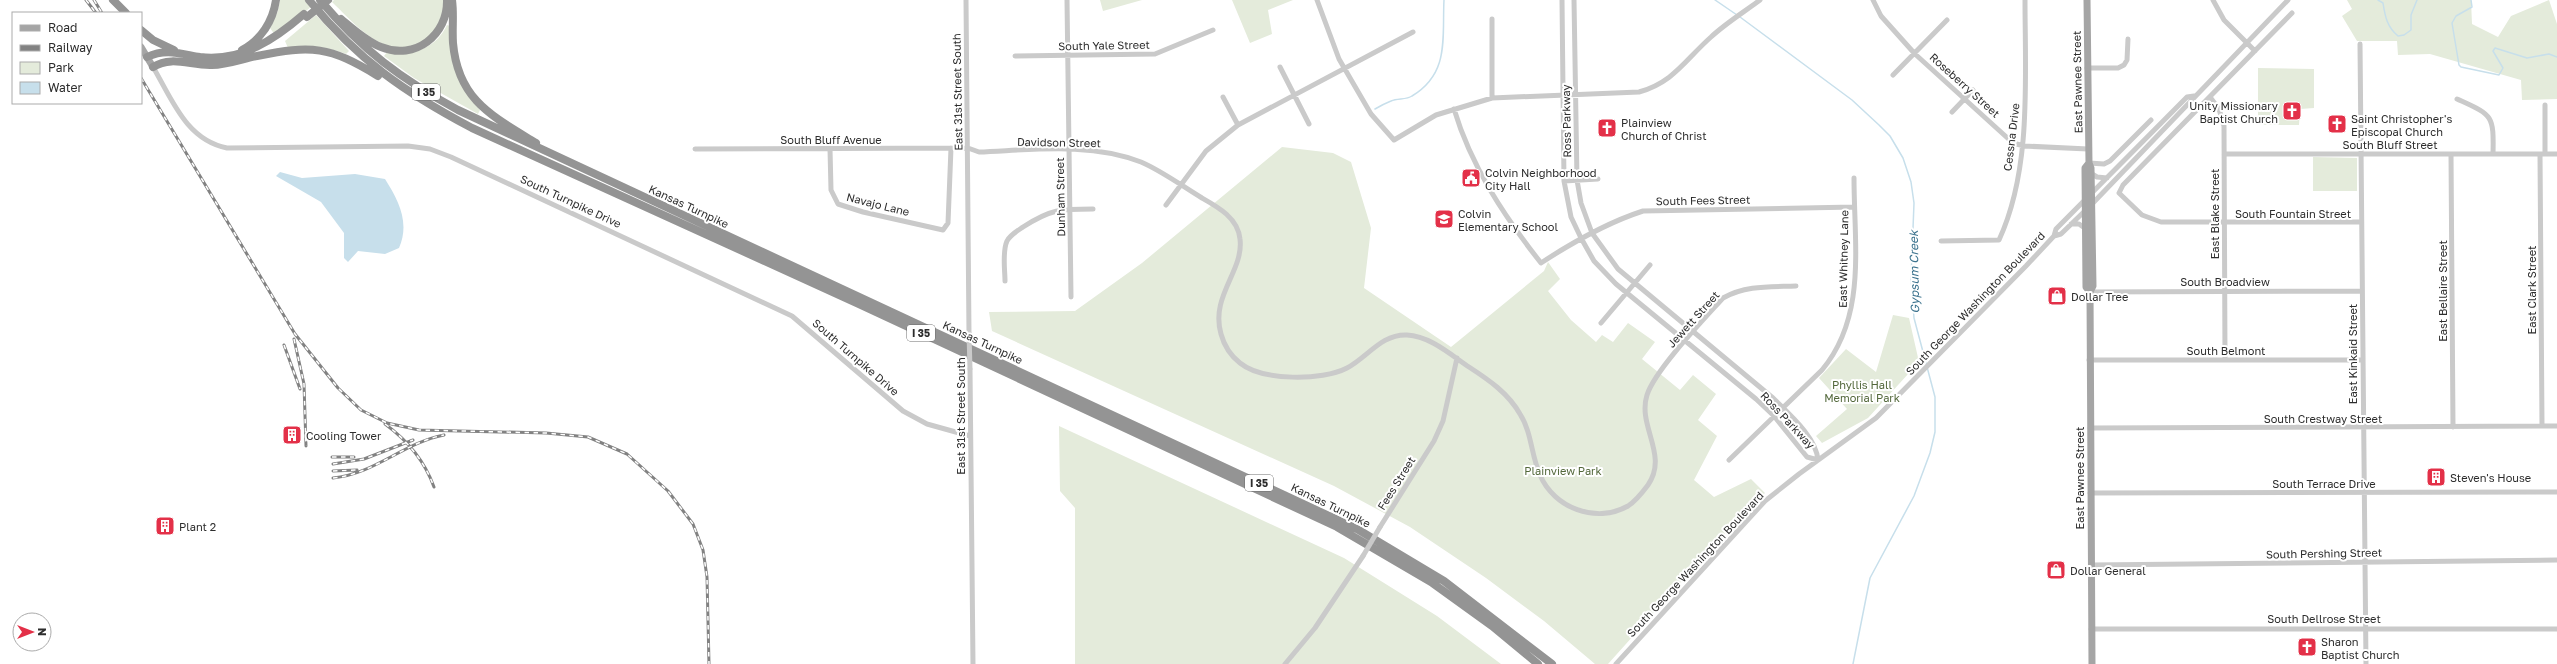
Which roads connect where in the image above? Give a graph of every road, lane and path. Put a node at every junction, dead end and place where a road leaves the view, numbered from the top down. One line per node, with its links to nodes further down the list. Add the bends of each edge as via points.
1 (113, 0): 19 (main road); 20 (highway)
2 (276, 0): 39 (highway, via 272,17 261,35 243,49)
3 (309, 0): 56 (highway, Kansas Turnpike / I 35, via 344,41 369,63 408,93)
4 (321, 0): 22 (highway); 69 (highway, Kansas Turnpike / I 35, via 365,50 412,84 458,110)
5 (327, 0): 6 (highway, via 342,19 370,41 391,50 403,51 422,46 436,35 445,20); 22 (highway, bridge)
6 (447, 0)
7 (452, 0): 69 (highway, via 455,55 460,77 472,97 498,120)
8 (966, 0): 64 (street, East 31st Street South)
9 (1067, 0): 35 (street, Dunham Street)
10 (1317, 0): 43 (street)
11 (1562, 0): 46 (street, Ross Parkway)
12 (1574, 0): 47 (street, Ross Parkway)
13 (1760, 0): 47 (street, via 1712,36 1675,74 1654,88 1639,92)
14 (1873, 0): 34 (street, Roseberry Street, via 1881,16)
15 (2025, 0): 62 (street, Cessna Drive, via 2027,92)
16 (2087, 0): 42 (main road, East Pawnee Street)
17 (2213, 0): 29 (street, via 2224,20)
18 (2288, 0): 29 (street, South George Washington Boulevard)
19 (119, 12)
20 (125, 12)
21 (2292, 13): 33 (street)
22 (306, 16): 36 (highway); 39 (highway, via 256,48)
23 (1492, 19): 52 (street)
24 (1947, 20): 34 (street)
25 (1213, 30): 35 (street, South Yale Street, via 1155,54)
26 (142, 31): 32 (highway, via 153,40)
27 (1413, 32): 43 (street)
28 (2128, 39): 42 (street, via 2127,60 2124,66)
29 (2246, 42): 33 (street); 49 (street, South George Washington Boulevard)
30 (2360, 44): 71 (street, East Kinkaid Street)
31 (142, 49): 38 (main road)
32 (176, 51): 38 (highway, via 157,52); 39 (highway, via 202,57)
33 (2255, 51): 51 (street)
34 (1915, 54): 44 (street); 53 (street, Roseberry Street)
35 (1068, 55): 37 (street, South Yale Street); 68 (street, Dunham Street)
36 (258, 56): 40 (highway, via 211,66 170,60); 56 (highway, via 297,49 331,52)
37 (1015, 56)
38 (147, 57): 40 (main road)
39 (220, 57)
40 (153, 67): 123 (street, South Turnpike Drive, via 188,126 206,141 227,148 408,146 430,149 451,156 792,316 903,411 927,424)
41 (1280, 67): 48 (street)
42 (2087, 68): 67 (main road, East Pawnee Street)
43 (1344, 69): 48 (street); 57 (street, via 1371,114 1394,140 1436,115)
44 (1893, 76)
45 (1973, 90): 53 (street)
46 (1563, 95): 47 (street); 52 (street); 82 (street, Ross Parkway)
47 (1576, 95): 81 (street, Ross Parkway)
48 (1294, 96): 60 (street); 61 (street)
49 (2194, 96): 79 (street, South George Washington Boulevard, via 2187,98 2172,111); 85 (street, South George Washington Boulevard, via 2190,104)
50 (1223, 97): 61 (street)
51 (2210, 97): 70 (street, East Blake Street, via 2224,121); 92 (street, South Fountain Street, via 2119,191 2137,211 2153,221)
52 (1492, 98): 57 (street)
53 (1965, 98): 58 (street); 62 (street, Roseberry Street, via 2014,143)
54 (2457, 99): 73 (street, via 2485,112 2491,119)
55 (2545, 105): 74 (street, East Clark Street)
56 (432, 107): 137 (highway, Kansas Turnpike / I 35, via 472,128 859,304 1337,527 1431,582 1492,626)
57 (1454, 108): 97 (street, South Fees Street, via 1471,155 1485,182 1518,234 1541,264)
58 (1952, 112)
59 (2151, 120): 76 (street, via 2108,163)
60 (1309, 124)
61 (1238, 125): 83 (street, via 1206,150)
62 (2023, 146): 67 (street, Roseberry Street); 99 (street, Cessna Drive, via 2007,224 1999,240)
63 (951, 148): 64 (street, South Bluff Avenue); 66 (street, South Bluff Avenue); 66 (street, Navajo Lane, via 949,216 945,229 863,212 838,204 831,190)
64 (968, 148): 68 (street, Davidson Street, via 978,152); 123 (street, East 31st Street South, bridge)
65 (695, 149): 66 (street, South Bluff Avenue)
66 (830, 149)
67 (2088, 149): 76 (main road, East Pawnee Street)
68 (1069, 150): 83 (street, Davidson Street, via 1122,156 1144,164); 88 (street, Dunham Street)
69 (553, 154): 138 (highway, Kansas Turnpike / I 35, via 1357,529 1444,581)
70 (2224, 154): 71 (street, South Bluff Street); 92 (street, East Blake Street)
71 (2360, 154): 72 (street, South Bluff Street); 91 (street, East Kinkaid Street)
72 (2451, 154): 73 (street, South Bluff Street); 120 (street, East Bellaire Street)
73 (2493, 154): 74 (street, South Bluff Street)
74 (2543, 154): 75 (street, South Bluff Street); 118 (street, East Clark Street)
75 (2557, 154)
76 (2089, 163): 77 (main road, East Pawnee Street); 85 (main road, East Pawnee Street, via 2085,168)
77 (2092, 174): 79 (street); 84 (main road, East Pawnee Street)
78 (1854, 178): 87 (street, East Whitney Lane)
79 (2107, 178): 84 (street, South George Washington Boulevard)
80 (1598, 179): 81 (street)
81 (1577, 180): 82 (street); 95 (street, Ross Parkway, via 1581,203)
82 (1564, 181): 97 (street, Ross Parkway, via 1570,211)
83 (1180, 184): 86 (street); 98 (street, Davidson Street, via 1232,219)
84 (2092, 194): 85 (main road, East Pawnee Street)
85 (2089, 202): 90 (main road, East Pawnee Street); 96 (street, South George Washington Boulevard, via 2056,229); 106 (main road, East Pawnee Street, via 2093,286)
86 (1166, 205)
87 (1854, 207): 95 (street, South Fees Street, via 1661,209 1619,219); 116 (street, East Whitney Lane, via 1854,293 1852,313 1845,335 1835,355)
88 (1070, 209): 89 (street); 101 (street, via 1044,213 1014,232 1007,240); 108 (street, Dunham Street)
89 (1093, 209)
90 (2086, 210): 93 (street, South George Washington Boulevard); 94 (main road, East Pawnee Street)
91 (2361, 222): 92 (street, South Fountain Street); 107 (street, East Kinkaid Street)
92 (2224, 223): 104 (street, East Blake Street)
93 (2071, 224): 94 (street, via 2078,224); 96 (street, South George Washington Boulevard, via 2061,234)
94 (2086, 229): 106 (main road, East Pawnee Street, via 2086,287)
95 (1592, 233): 97 (street, South Fees Street); 102 (street, Ross Parkway, via 1607,257)
96 (2054, 236): 125 (street, South George Washington Boulevard, via 1876,418)
97 (1581, 238): 105 (street, Ross Parkway, via 1604,273)
98 (1240, 239): 112 (street, Jewett Street, via 1240,249 1220,304 1220,329 1229,352 1239,363 1254,372 1326,376 1347,368 1382,341 1407,335 1420,337)
99 (1941, 241)
100 (1650, 265): 102 (street)
101 (1005, 281)
102 (1635, 283): 105 (street); 110 (street, Ross Parkway)
103 (1796, 286): 110 (street, Jewett Street, via 1736,290 1723,298)
104 (2225, 291): 106 (street, South Broadview); 107 (street, South Broadview); 113 (street, East Blake Street)
105 (1627, 292): 109 (street); 111 (street, Ross Parkway)
106 (2090, 292): 114 (main road, East Pawnee Street)
107 (2361, 292): 115 (street, East Kinkaid Street)
108 (1071, 297)
109 (1602, 323)
110 (1694, 331): 111 (street, Jewett Street); 116 (street, Ross Parkway)
111 (1686, 341): 112 (street, Jewett Street, via 1660,373 1647,395 1645,411 1655,448 1653,478 1631,504 1616,512 1600,514 1584,513 1555,497 1539,474 1531,438 1511,400 1498,387); 117 (street, Ross Parkway)
112 (1456, 358): 136 (street, Fees Street, bridge, via 1443,421 1434,441 1315,628)
113 (2225, 359): 114 (street, South Belmont); 115 (street, South Belmont)
114 (2090, 360): 121 (main road, East Pawnee Street)
115 (2362, 360): 122 (street, East Kinkaid Street)
116 (1783, 408): 117 (street, East Whitney Lane); 125 (street, Ross Parkway, via 1817,450)
117 (1774, 416): 124 (street, East Whitney Lane); 125 (street, Ross Parkway, via 1807,457)
118 (2542, 426): 119 (street, South Crestway Street); 120 (street, South Crestway Street)
119 (2557, 426)
120 (2453, 427): 122 (street, South Crestway Street)
121 (2090, 428): 122 (street, South Crestway Street); 127 (main road, East Pawnee Street)
122 (2362, 428): 128 (street, East Kinkaid Street)
123 (970, 436): 135 (street, East 31st Street South)
124 (1729, 460)
125 (1818, 460): 139 (street, South George Washington Boulevard, via 1764,502)
126 (2557, 492): 128 (street, South Terrace Drive)
127 (2090, 493): 128 (street, South Terrace Drive); 131 (main road, East Pawnee Street)
128 (2362, 493): 130 (street, East Kinkaid Street)
129 (2557, 560): 130 (street, South Pershing Street)
130 (2363, 563): 131 (street, South Pershing Street); 132 (street, East Kinkaid Street)
131 (2090, 565): 133 (main road, East Pawnee Street)
132 (2364, 627): 133 (street, South Dellrose Street); 134 (street, South Dellrose Street); 141 (street, East Kinkaid Street)
133 (2091, 629): 140 (main road, East Pawnee Street)
134 (2557, 629)
135 (973, 664)
136 (1285, 664)
137 (1538, 664)
138 (1552, 664)
139 (1616, 664)
140 (2092, 664)
141 (2366, 664)

